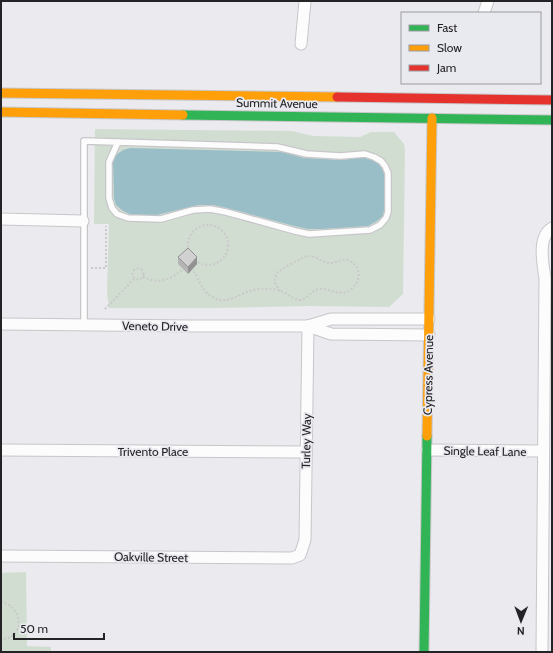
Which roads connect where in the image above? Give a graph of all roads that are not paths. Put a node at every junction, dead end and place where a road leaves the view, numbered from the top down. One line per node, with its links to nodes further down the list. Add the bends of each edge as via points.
1 (305, 1): 4 (street)
2 (488, 1): 3 (street)
3 (484, 12)
4 (301, 44)
5 (1, 93): 6 (main road, Summit Avenue)
6 (432, 99): 7 (main road, Summit Avenue); 9 (street, Cypress Avenue)
7 (552, 100)
8 (1, 112): 9 (main road, Summit Avenue)
9 (432, 118): 10 (main road, Summit Avenue); 15 (main road, Cypress Avenue)
10 (552, 120)
11 (118, 142): 11 (lane, via 277,147 307,154 365,154 374,157 385,166 388,173 388,212 380,225 370,230 321,234 295,231 210,209 193,210 161,219 128,218 117,214 109,198 109,162); 13 (lane, via 84,141)
12 (1, 219): 13 (street)
13 (84, 221): 17 (lane)
14 (552, 228): 22 (street, via 548,230 542,248 545,278)
15 (429, 319): 18 (street, Veneto Drive, via 331,319); 19 (main road, Cypress Avenue)
16 (1, 324): 17 (street, Veneto Drive)
17 (84, 325): 18 (street, Veneto Drive)
18 (308, 326): 19 (street, Veneto Drive, via 331,334); 23 (street, Turley Way)
19 (428, 335): 21 (main road, Cypress Avenue)
20 (1, 450): 23 (street, Trivento Place)
21 (427, 450): 22 (street, Single Leaf Lane); 27 (main road, Cypress Avenue)
22 (543, 451): 26 (street)
23 (306, 452): 24 (street, Turley Way, via 305,540)
24 (300, 555): 25 (street, Oakville Street, via 292,558)
25 (1, 556)
26 (547, 601): 28 (street)
27 (424, 652)
28 (542, 652)

